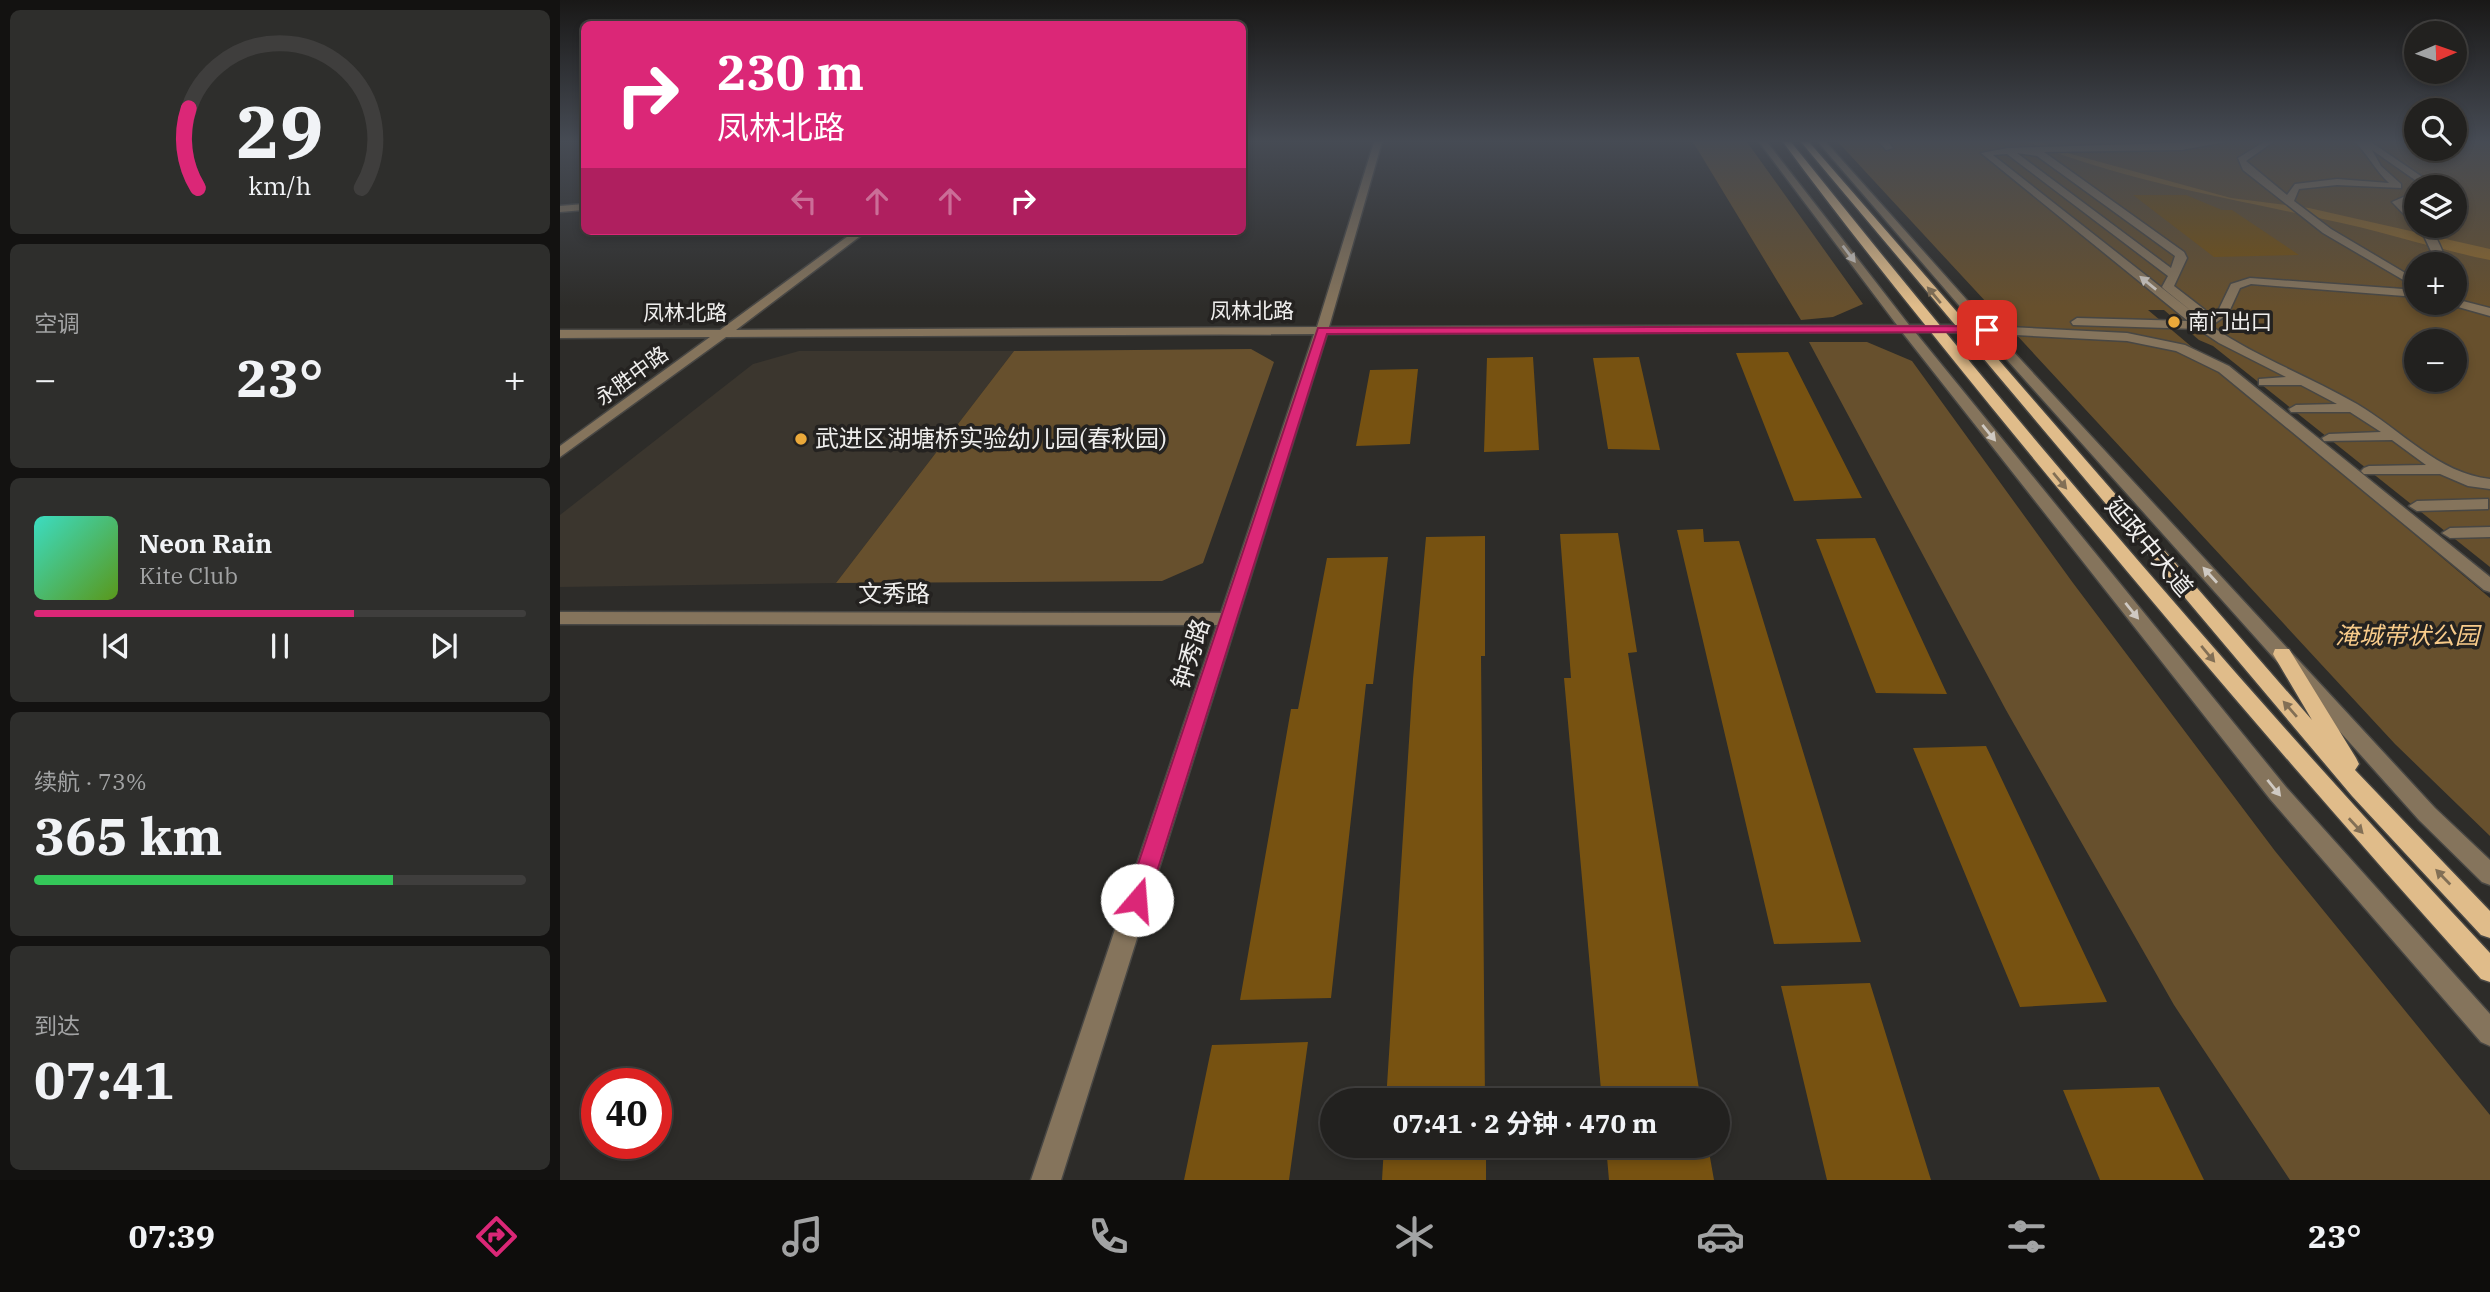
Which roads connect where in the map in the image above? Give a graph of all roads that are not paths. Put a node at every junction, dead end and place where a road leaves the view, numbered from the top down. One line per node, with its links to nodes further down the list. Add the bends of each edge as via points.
1 (1362, 197): 24 (street, 钟秀路)
2 (1805, 197): 25 (street, one-way to 25)
3 (1830, 197): 26 (main road, 延政中大道)
4 (1851, 197): 23 (main road, 延政中大道, one-way to 4)
5 (1870, 197): 27 (street)
6 (2040, 197): 22 (street, one-way to 6)
7 (2070, 197): 17 (street)
8 (2100, 197): 17 (street, via 2180,254)
9 (2284, 197): 12 (street)
10 (2291, 197): 12 (street)
11 (2404, 199): 15 (street, via 2397,202)
12 (2289, 201): 18 (street, via 2327,231)
13 (581, 207): 14 (street)
14 (560, 209)
15 (2404, 209)
16 (857, 235): 28 (street, 永胜中路)
17 (2173, 275): 22 (street, via 2168,287 2201,313)
18 (2404, 277)
19 (2404, 293): 22 (street, via 2250,281 2235,286 2227,310)
20 (2468, 306): 21 (street)
21 (2490, 312)
22 (2201, 325): 27 (street, via 2021,322); 30 (street)
23 (1962, 328): 26 (street, 凤林北路); 27 (street, 凤林北路); 48 (main road, 延政中大道, one-way to 23)
24 (1322, 330): 25 (street, 凤林北路); 28 (street, 凤林北路); 46 (street, 钟秀路)
25 (1907, 330): 26 (street, 凤林北路); 52 (street, one-way to 52, via 2278,793)
26 (1933, 330): 51 (main road, 延政中大道, one-way to 51, via 2333,802)
27 (1987, 330): 44 (street, 凤林北路, via 2127,337 2180,348 2224,369); 47 (street, one-way to 27)
28 (725, 332): 29 (street, 凤林北路); 36 (street, 永胜中路)
29 (560, 334)
30 (2301, 381): 31 (street); 32 (street)
31 (2264, 382)
32 (2351, 408): 33 (street); 34 (street)
33 (2296, 409)
34 (2391, 436): 35 (street); 37 (street)
35 (2329, 438)
36 (560, 453)
37 (2446, 469): 38 (street); 39 (street)
38 (2369, 471)
39 (2479, 482): 41 (street)
40 (2417, 506): 41 (street)
41 (2489, 506)
42 (2490, 532): 43 (street)
43 (2450, 533)
44 (2490, 586)
45 (560, 618): 46 (street, 文秀路)
46 (1228, 619): 53 (street, 钟秀路)
47 (2283, 654): 48 (main road); 49 (street, via 2427,814)
48 (2372, 803): 50 (main road, 延政中大道, one-way to 48)
49 (2490, 876)
50 (2490, 927)
51 (2490, 971)
52 (2490, 1033)
53 (1046, 1180)

